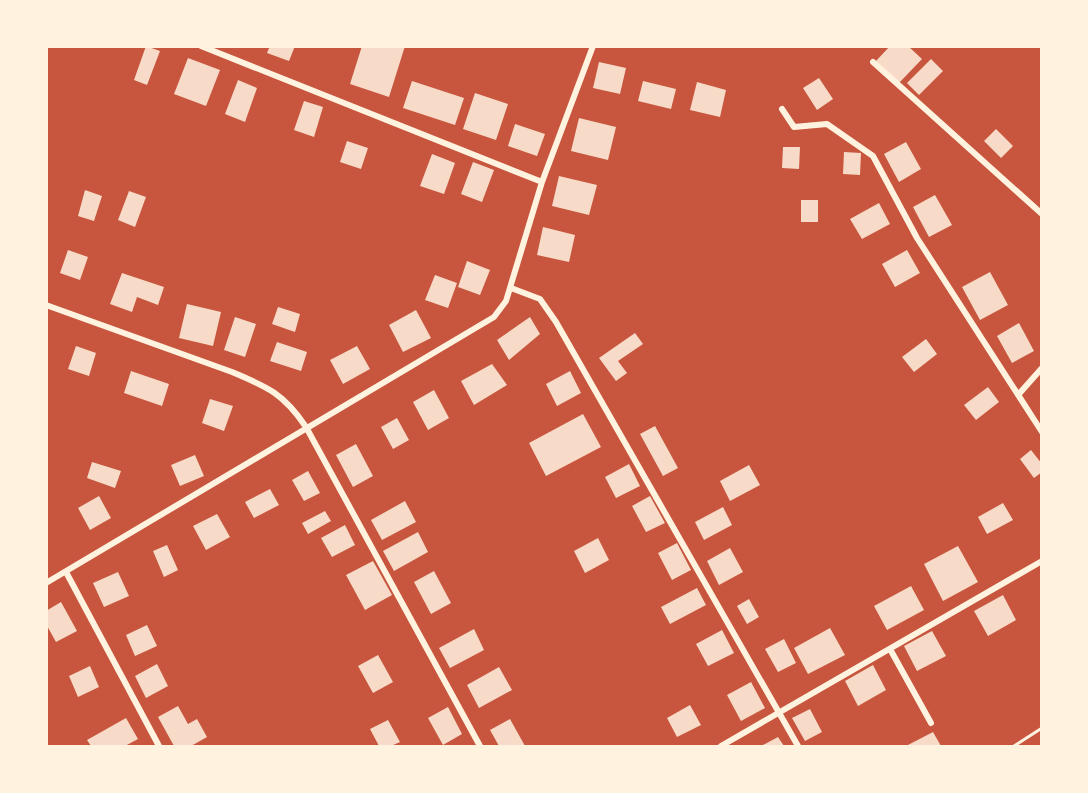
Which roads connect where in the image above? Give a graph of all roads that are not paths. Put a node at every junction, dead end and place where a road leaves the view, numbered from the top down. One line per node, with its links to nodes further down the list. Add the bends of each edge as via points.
1 (201, 46): 5 (street)
2 (593, 46): 5 (street)
3 (873, 62): 6 (street)
4 (782, 109): 10 (street, via 794,126 827,124 873,156 917,238)
5 (542, 182): 7 (street)
6 (1041, 214)
7 (511, 288): 11 (street, via 494,317); 17 (street, via 540,298 556,322)
8 (46, 304): 11 (street, via 261,384 282,397)
9 (1041, 368): 10 (street)
10 (1018, 395): 12 (street)
11 (306, 427): 14 (street); 20 (street)
12 (1041, 432)
13 (1041, 561): 16 (street)
14 (66, 572): 15 (street); 19 (street)
15 (46, 583)
16 (890, 649): 17 (street); 18 (street)
17 (778, 714): 21 (street); 22 (street)
18 (932, 723)
19 (159, 747)
20 (480, 747)
21 (721, 747)
22 (798, 747)

